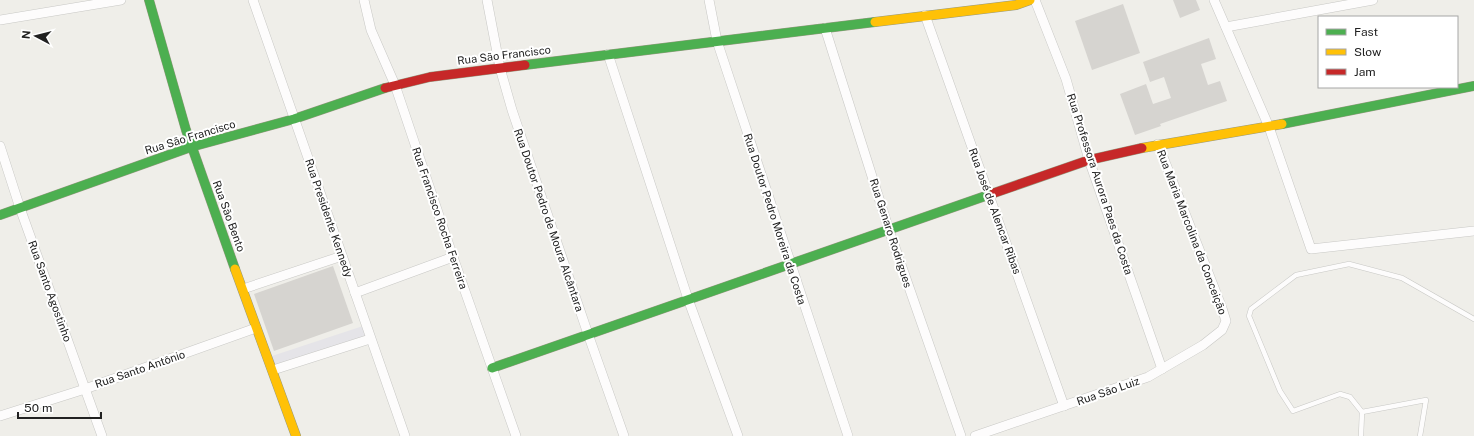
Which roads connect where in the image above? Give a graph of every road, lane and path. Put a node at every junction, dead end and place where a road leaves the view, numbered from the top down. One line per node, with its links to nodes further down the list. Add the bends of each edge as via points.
1 (121, 0): 12 (street)
2 (149, 0): 24 (street, Rua São Bento)
3 (253, 0): 20 (street, Rua Presidente Kennedy)
4 (364, 0): 18 (street, Rua Francisco Rocha Ferreira, via 371,30)
5 (487, 0): 17 (street, Rua Doutor Pedro de Moura Alcântara)
6 (709, 0): 15 (street, Rua Doutor Pedro Moreira da Costa)
7 (1030, 0): 11 (street, Rua São Francisco, via 1016,5)
8 (1036, 0): 25 (street, Rua Professora Aurora Paes da Costa, via 1066,79)
9 (1214, 0): 13 (street)
10 (1373, 0): 13 (street)
11 (925, 16): 14 (street, Rua São Francisco); 26 (street, Rua José de Alencar Ribas)
12 (0, 20)
13 (1226, 27): 21 (street)
14 (825, 28): 15 (street, Rua São Francisco); 29 (street, Rua Genaro Rodrigues)
15 (717, 41): 16 (street, Rua São Francisco); 33 (street, Rua Doutor Pedro Moreira da Costa)
16 (608, 54): 17 (street, Rua São Francisco); 36 (street)
17 (500, 68): 18 (street, Rua São Francisco, via 430,76); 40 (street, Rua Doutor Pedro de Moura Alcântara)
18 (395, 85): 20 (street, Rua São Francisco); 32 (street, Rua Francisco Rocha Ferreira)
19 (1474, 86): 21 (street)
20 (294, 119): 24 (street, Rua São Francisco); 31 (street, Rua Presidente Kennedy)
21 (1269, 127): 22 (street); 30 (street, via 1311,249)
22 (1158, 144): 25 (street); 38 (street, Rua Maria Marcolina da Conceição)
23 (0, 146): 27 (street, Rua Santo Agostinho)
24 (192, 147): 27 (street, Rua São Francisco); 34 (street, Rua São Bento)
25 (1089, 160): 26 (street); 43 (street, Rua Professora Aurora Paes da Costa)
26 (989, 194): 29 (street); 46 (street, Rua José de Alencar Ribas)
27 (20, 208): 28 (street, Rua São Francisco); 45 (street, Rua Santo Agostinho)
28 (0, 215)
29 (889, 230): 33 (street); 57 (street, Rua Genaro Rodrigues)
30 (1474, 231)
31 (342, 256): 34 (street); 35 (street, Rua Presidente Kennedy)
32 (453, 257): 35 (street); 42 (street, Rua Francisco Rocha Ferreira)
33 (790, 264): 36 (street); 56 (street, Rua Doutor Pedro Moreira da Costa)
34 (243, 289): 39 (street, Rua São Bento)
35 (355, 293): 41 (street, Rua Presidente Kennedy)
36 (688, 299): 40 (street); 55 (street)
37 (1474, 319): 47 (lane, via 1402,278 1349,264 1296,276 1251,309 1249,316 1280,391 1293,411 1340,394 1350,397)
38 (1226, 321): 43 (street, Rua São Luiz, via 1222,330 1203,345)
39 (256, 328): 44 (street, Rua São Bento); 45 (street, Rua Santo Antônio)
40 (588, 334): 42 (street); 54 (street, Rua Doutor Pedro de Moura Alcântara)
41 (370, 339): 44 (street); 52 (street, Rua Presidente Kennedy)
42 (492, 368): 49 (street, Rua Francisco Rocha Ferreira)
43 (1162, 369): 46 (street, Rua São Luiz, via 1148,377)
44 (273, 370): 51 (street, Rua São Bento)
45 (84, 389): 48 (street, Rua Santo Antônio); 50 (street, Rua Santo Agostinho)
46 (1064, 406): 58 (street, Rua São Luiz)
47 (1362, 412): 59 (lane); 60 (lane, via 1426,400)
48 (0, 416)
49 (516, 434): 53 (street)
50 (102, 436)
51 (296, 436)
52 (405, 436)
53 (506, 436)
54 (624, 436)
55 (738, 436)
56 (848, 436)
57 (961, 436)
58 (975, 436)
59 (1361, 436)
60 (1420, 436)

